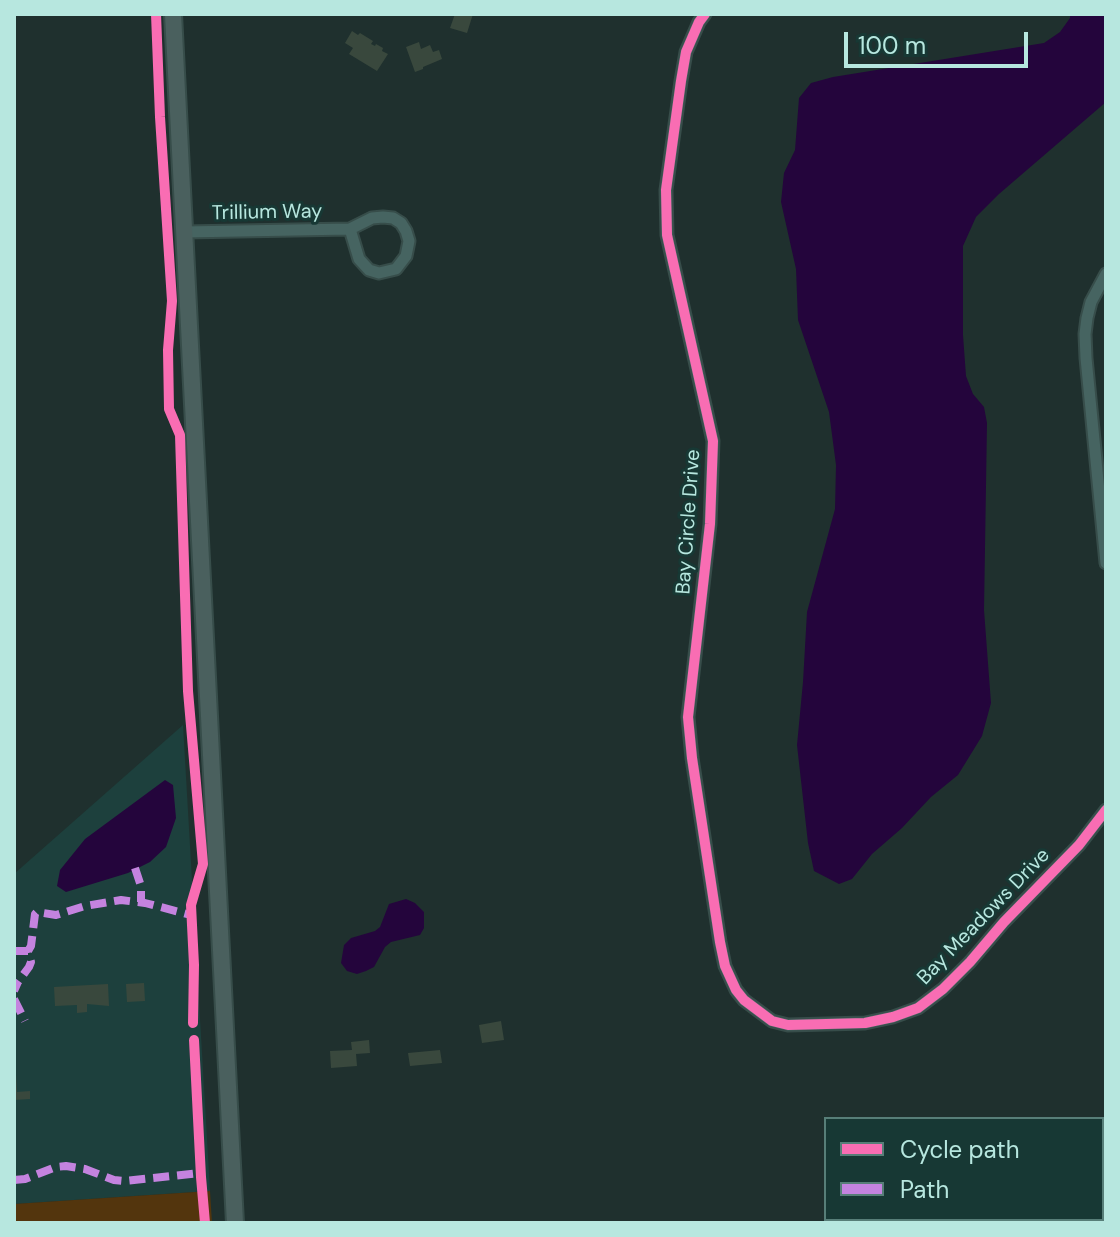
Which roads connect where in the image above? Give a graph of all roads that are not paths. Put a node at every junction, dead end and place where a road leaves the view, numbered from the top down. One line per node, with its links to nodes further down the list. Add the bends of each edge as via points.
1 (173, 14): 4 (street)
2 (705, 14): 8 (street, Bay Circle Drive, via 686,52 666,190 667,235 713,441 710,524 688,717 725,966 744,1000)
3 (350, 229): 3 (street, Trillium Way, via 356,253 369,270 396,269 406,256 406,231 393,218 372,218); 4 (street, Trillium Way)
4 (184, 232): 9 (street)
5 (1106, 274): 6 (street, via 1091,302 1085,334)
6 (1106, 563)
7 (1106, 810): 8 (street, Bay Meadows Drive, via 970,962 918,1008 865,1023)
8 (772, 1021)
9 (235, 1223)

